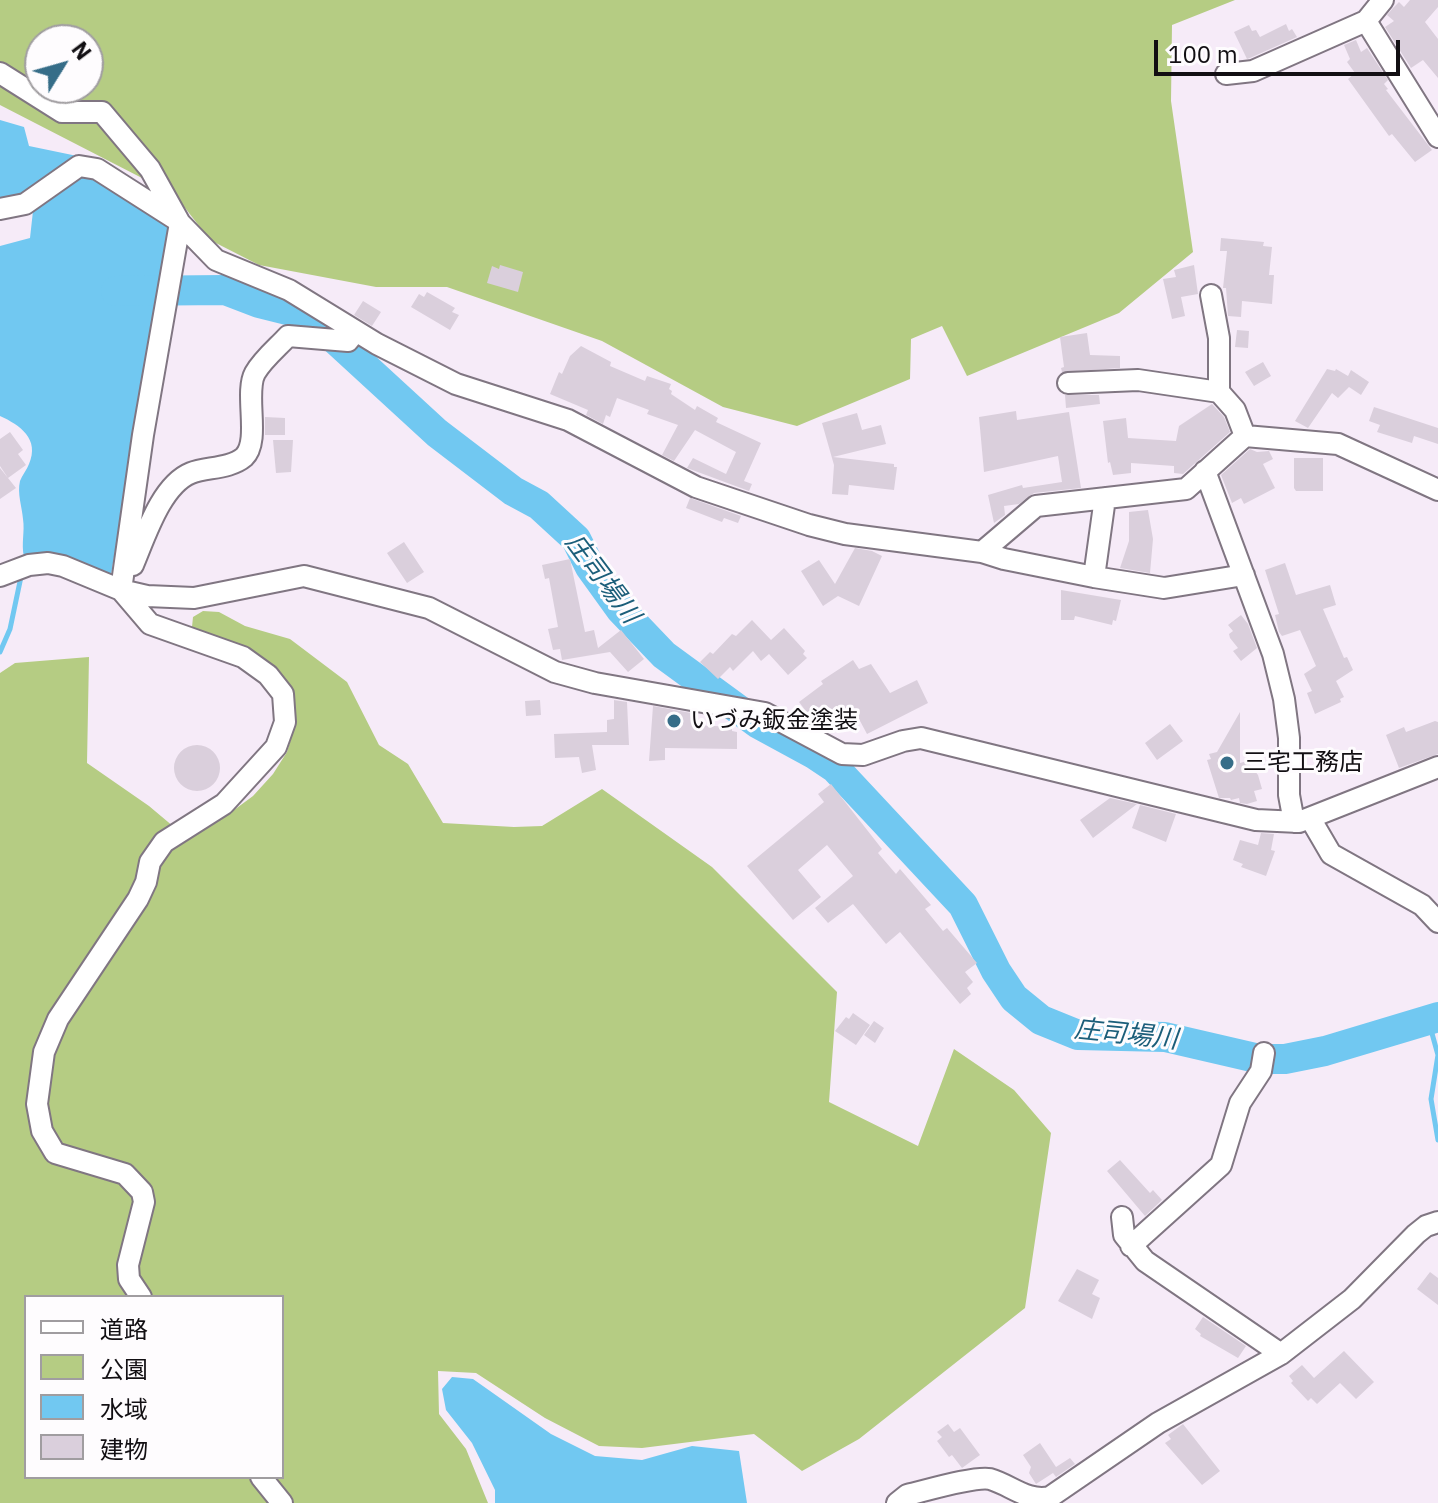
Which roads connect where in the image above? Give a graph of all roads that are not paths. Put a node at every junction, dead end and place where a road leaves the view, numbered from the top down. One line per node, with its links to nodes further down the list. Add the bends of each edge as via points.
1 (1383, 0): 2 (street)
2 (1366, 21): 4 (street, via 1253,71); 5 (street)
3 (0, 73): 7 (street, via 62,112 102,112 150,169)
4 (1226, 74)
5 (1438, 137)
6 (0, 209): 7 (street, via 25,204 79,166 97,169)
7 (180, 223): 9 (street, via 216,260 289,290); 20 (street)
8 (1211, 295): 11 (street, via 1219,338)
9 (356, 331): 16 (street, via 456,384 568,420 718,495 845,534); 20 (street, via 348,341 288,336 255,373 250,446 244,457 191,473 168,490)
10 (1068, 383): 11 (street, via 1138,380)
11 (1219, 392): 12 (street, via 1235,410)
12 (1245, 436): 13 (street); 14 (street, via 1338,444)
13 (1205, 471): 15 (street, via 1186,489); 18 (street)
14 (1438, 490)
15 (1105, 498): 16 (street, via 1036,506); 19 (street)
16 (982, 552): 19 (street)
17 (16, 570): 20 (street, via 48,563)
18 (1244, 575): 19 (street, via 1164,588); 22 (street, via 1284,699 1289,795)
19 (1094, 577)
20 (121, 590): 22 (street, via 194,598 304,576 429,608 555,672 765,713 842,754 863,755 921,738 1256,820); 28 (street, via 150,624 243,657 268,675 283,694 285,722 276,747 224,804 164,842 150,862 138,899 58,1019 44,1052 37,1104 42,1131 55,1153 125,1174 142,1192 128,1265 129,1279)
21 (1438, 767): 22 (street)
22 (1302, 820): 23 (street, via 1331,854 1422,905)
23 (1438, 922)
24 (1264, 1053): 27 (street, via 1261,1071 1240,1103 1221,1165)
25 (1122, 1217): 27 (street)
26 (1438, 1222): 29 (street, via 1416,1234 1352,1299)
27 (1131, 1246): 29 (street)
28 (140, 1295)
29 (1281, 1354): 32 (street, via 1158,1423 1050,1497 1029,1497 988,1479 907,1495)
30 (263, 1479): 31 (street)
31 (282, 1503)
32 (897, 1503)

